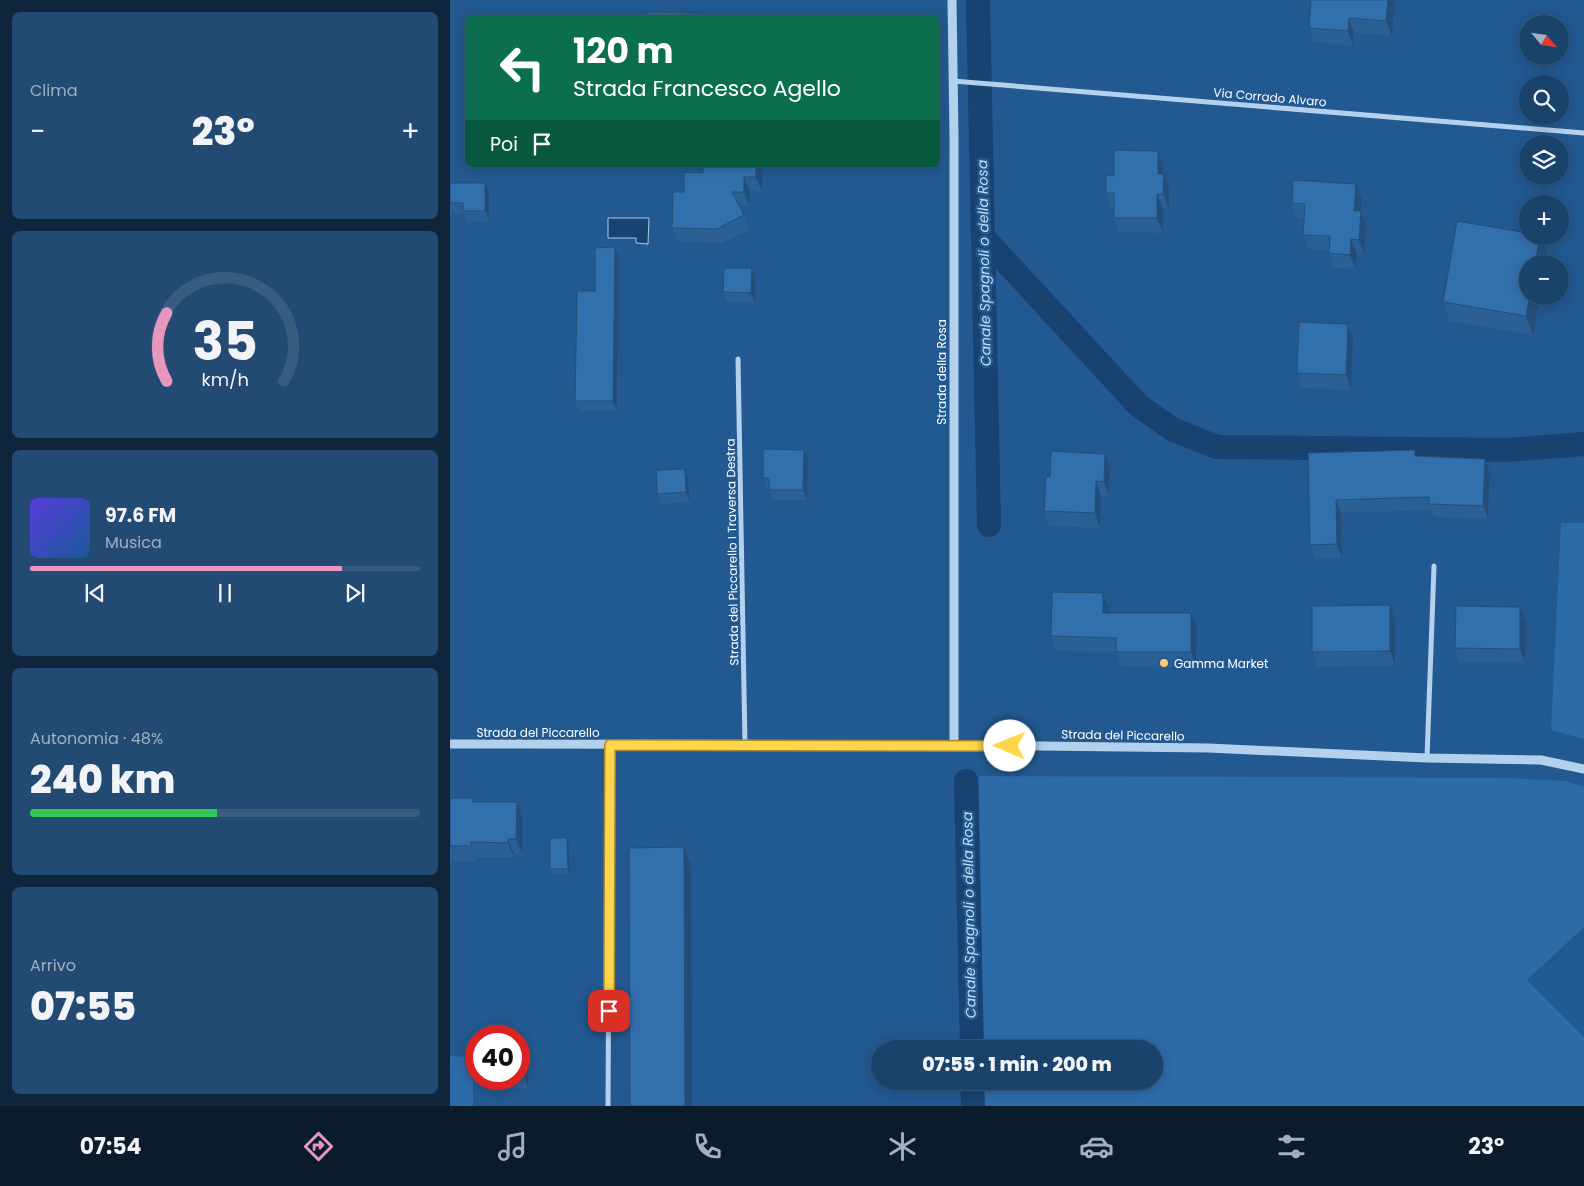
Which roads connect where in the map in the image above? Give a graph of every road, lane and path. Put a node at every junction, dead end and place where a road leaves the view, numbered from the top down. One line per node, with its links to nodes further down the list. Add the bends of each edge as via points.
1 (952, 0): 2 (street, Strada della Rosa)
2 (953, 81): 3 (street, Via Corrado Alvaro); 9 (street, Strada della Rosa)
3 (1584, 133)
4 (738, 359): 8 (street, Strada del Piccarello I Traversa Destra)
5 (1434, 566): 10 (street)
6 (450, 744): 7 (street, Strada del Piccarello)
7 (610, 745): 8 (street, Strada del Piccarello); 12 (street)
8 (745, 745): 9 (street, Strada del Piccarello)
9 (954, 745): 10 (street, Strada del Piccarello, via 1209,748)
10 (1427, 758): 11 (street, Strada del Piccarello, via 1541,760)
11 (1584, 769)
12 (608, 1106)

